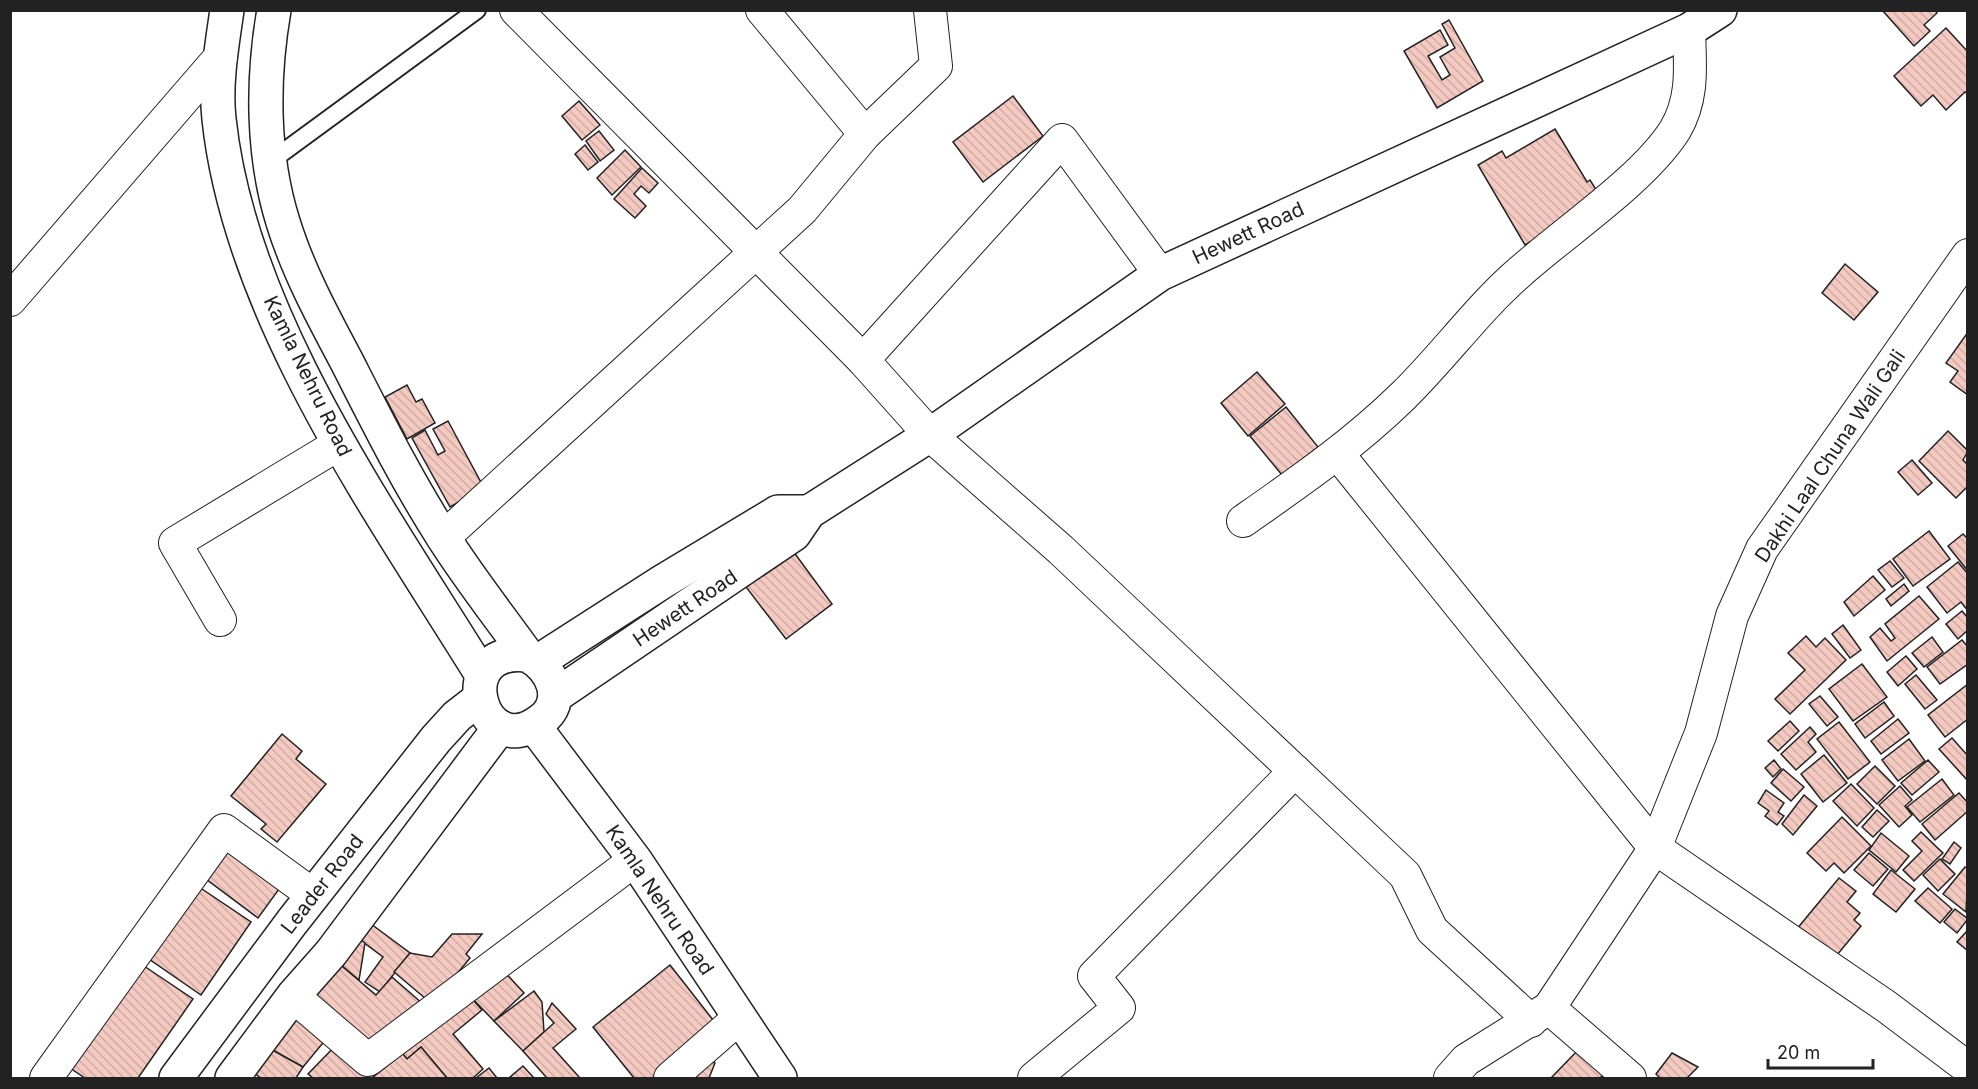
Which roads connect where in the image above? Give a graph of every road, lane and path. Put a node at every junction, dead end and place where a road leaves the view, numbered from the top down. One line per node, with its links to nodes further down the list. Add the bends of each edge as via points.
1 (227, 10): 9 (main road, Kamla Nehru Road)
2 (274, 10): 11 (main road, Kamla Nehru Road, via 265,96)
3 (477, 10): 11 (lane)
4 (516, 10): 12 (street)
5 (762, 10): 10 (street)
6 (930, 10): 10 (street, via 936,66)
7 (1720, 10): 8 (main road, Hewett Road)
8 (1689, 30): 14 (main road, Hewett Road); 19 (street, via 1691,83 1686,110 1674,132 1641,170 1519,272 1403,396)
9 (221, 56): 15 (street); 18 (main road, Kamla Nehru Road, via 219,117 228,172 245,234 278,324)
10 (866, 134): 12 (street, via 802,210)
11 (271, 161): 22 (main road, Kamla Nehru Road, via 283,222 316,304)
12 (756, 255): 16 (street); 22 (street)
13 (1968, 255): 30 (street, Dakhi Laal Chuna Wali Gali, via 1762,549 1732,616 1701,733)
14 (1160, 274): 16 (street, via 1062,140); 17 (main road, Hewett Road)
15 (10, 300)
16 (863, 360): 17 (street)
17 (930, 435): 20 (main road, Hewett Road); 29 (street, via 1061,550)
18 (339, 444): 23 (street, via 175,543); 25 (main road, Kamla Nehru Road)
19 (1338, 454): 21 (street); 30 (street)
20 (809, 512): 24 (main road, Hewett Road, via 778,512); 26 (main road, Hewett Road, via 794,534)
21 (1243, 521)
22 (443, 537): 24 (main road, Kamla Nehru Road)
23 (220, 620)
24 (533, 658): 25 (main road, via 514,654 501,657); 26 (main road, via 554,683)
25 (481, 687): 28 (main road, via 490,720); 32 (main road, Leader Road)
26 (555, 696): 27 (main road, via 544,719)
27 (534, 726): 28 (main road, via 523,730); 31 (main road, Kamla Nehru Road)
28 (500, 727): 33 (main road, via 331,953)
29 (1295, 771): 34 (street, via 1405,874 1432,930); 42 (street, via 1094,976 1119,1008)
30 (1655, 848): 34 (street, Dakhi Laal Chuna Wali Gali); 36 (street, via 1887,1007)
31 (635, 860): 33 (street, via 368,1060); 35 (main road, Kamla Nehru Road)
32 (313, 895): 37 (street, via 224,830); 38 (main road, Leader Road)
33 (293, 996): 39 (main road)
34 (1540, 1014): 43 (street, Dakhi Laal Chuna Wali Gali, via 1466,1060); 44 (street)
35 (739, 1018): 40 (street); 41 (main road, Kamla Nehru Road)
36 (1968, 1068)
37 (46, 1078)
38 (176, 1078)
39 (232, 1078)
40 (670, 1078)
41 (780, 1078)
42 (1034, 1078)
43 (1450, 1078)
44 (1630, 1078)

